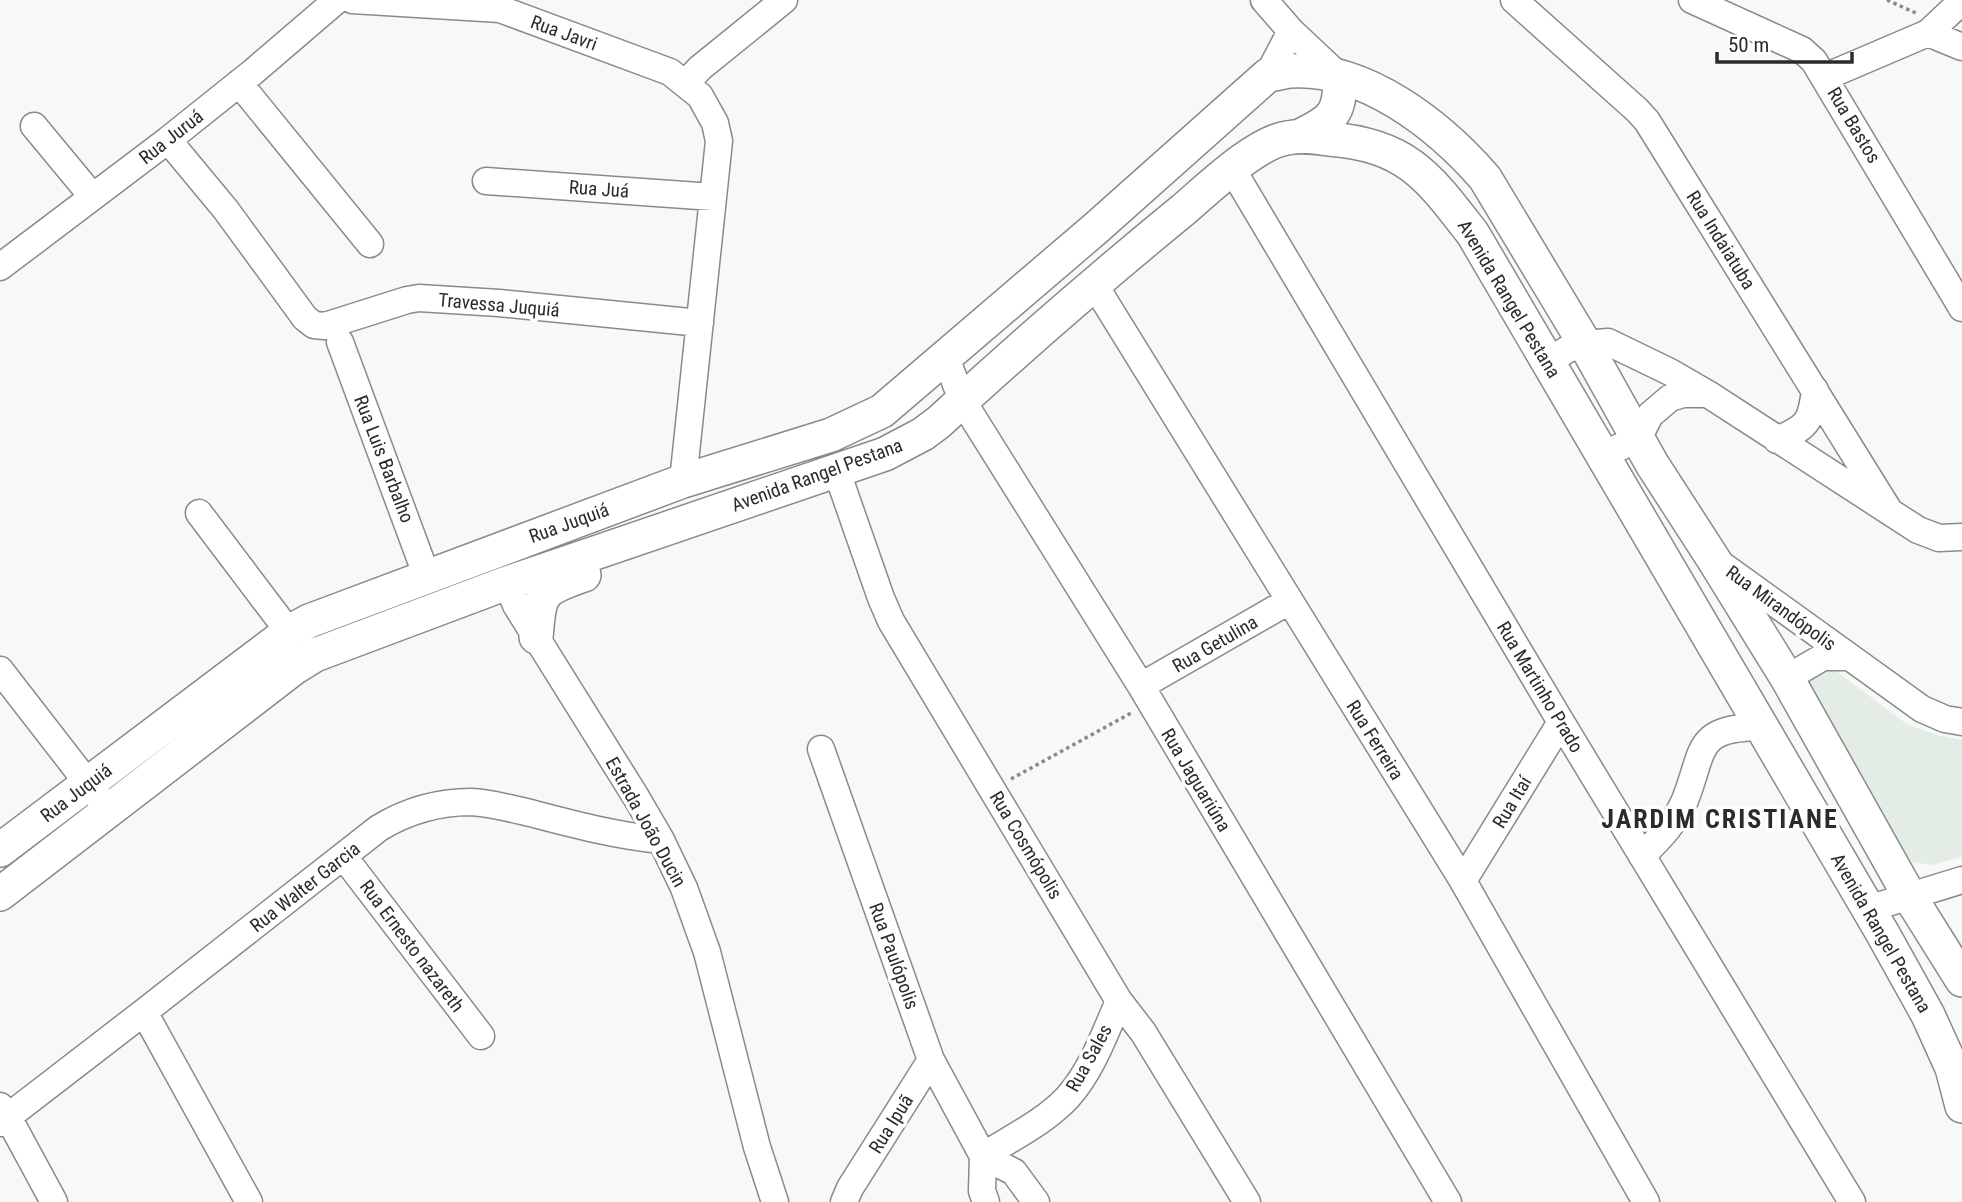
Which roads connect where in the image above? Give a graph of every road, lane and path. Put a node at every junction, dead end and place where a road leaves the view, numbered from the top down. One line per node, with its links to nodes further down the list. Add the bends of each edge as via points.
1 (337, 0): 16 (street, Rua Juruá)
2 (352, 0): 9 (street, Rua Javri)
3 (784, 0): 17 (street)
4 (1264, 0): 11 (street)
5 (1514, 0): 34 (street, Rua Indaiatuba, via 1647,121)
6 (1692, 0): 15 (street, Rua Bastos, via 1802,50)
7 (1887, 0): 10 (path)
8 (1962, 1): 10 (street)
9 (504, 5): 17 (street, Rua Javri, via 670,72)
10 (1934, 28): 12 (street); 15 (street)
11 (1291, 31): 13 (street); 14 (street)
12 (1962, 47)
13 (1268, 75): 14 (main road, via 1289,71); 32 (main road, Avenida Rangel Pestana)
14 (1340, 77): 19 (main road, via 1340,97 1333,116); 31 (main road, via 1392,100 1466,156 1485,178)
15 (1825, 77): 28 (street, Rua Bastos)
16 (239, 83): 20 (street, Rua Juruá); 25 (street)
17 (685, 84): 24 (street, via 700,96 715,122 719,141)
18 (34, 126): 23 (street)
19 (1300, 136): 21 (main road, Avenida Rangel Pestana, via 1270,142); 33 (main road, Avenida Rangel Pestana, via 1382,149 1410,163 1436,186 1473,234)
20 (167, 140): 23 (street, Rua Juruá); 29 (street, Travessa Juquiá, via 314,325 325,326 419,298)
21 (1232, 169): 27 (main road, Avenida Rangel Pestana); 59 (street, Rua Martinho Prado)
22 (486, 181): 24 (street, Rua Juá)
23 (92, 196): 26 (street, Rua Juruá)
24 (713, 197): 29 (street)
25 (370, 244)
26 (0, 267)
27 (1094, 284): 36 (main road, Avenida Rangel Pestana); 52 (street, Rua Ferreira)
28 (1962, 308)
29 (700, 323): 43 (street)
30 (340, 342): 50 (street, Rua Luis Barbalho)
31 (1585, 344): 33 (street, via 1568,349); 35 (street, via 1608,342); 38 (main road)
32 (946, 358): 36 (street, Rua Jaguariúna); 43 (main road, Avenida Rangel Pestana, via 882,411 858,424)
33 (1548, 364): 40 (main road, Avenida Rangel Pestana)
34 (1815, 390): 37 (street, Rua Indaiatuba); 39 (street, via 1806,424)
35 (1708, 394): 38 (street, via 1670,398 1650,415); 39 (street)
36 (962, 400): 42 (main road, Avenida Rangel Pestana, via 923,434); 58 (street, Rua Jaguariúna)
37 (1839, 430): 41 (street, via 1829,449); 44 (street, Rua Indaiatuba)
38 (1638, 439): 40 (street); 49 (main road)
39 (1777, 439): 41 (street)
40 (1602, 455): 61 (main road, Avenida Rangel Pestana)
41 (1811, 461): 44 (street)
42 (837, 472): 46 (main road, Avenida Rangel Pestana); 64 (street, Rua Cosmópolis, via 891,621)
43 (683, 481): 46 (main road, via 677,510); 47 (main road, Rua Juquiá)
44 (1890, 512): 48 (street, via 1939,538)
45 (199, 513): 53 (street)
46 (657, 533): 51 (main road, Rua Juquiá); 54 (main road, via 612,566 552,586 538,609)
47 (528, 537): 50 (main road, Rua Juquiá); 51 (main road, via 510,556)
48 (1962, 537)
49 (1714, 560): 55 (street, Rua Mirandópolis); 57 (main road)
50 (427, 577): 53 (main road, Rua Juquiá)
51 (507, 583): 54 (street, Estrada João Ducin); 65 (main road, Rua Juquiá, via 294,667)
52 (1289, 601): 58 (street, Rua Getulina); 71 (street, Rua Ferreira)
53 (289, 632): 63 (main road, Rua Juquiá)
54 (536, 637): 66 (street, Estrada João Ducin)
55 (1847, 657): 57 (street, Rua Mirandópolis, via 1823,657); 60 (street, Rua Mirandópolis, via 1922,709)
56 (0, 670): 63 (street)
57 (1787, 678): 73 (main road)
58 (1145, 694): 64 (path); 92 (street, Rua Jaguariúna)
59 (1561, 722): 68 (street, Rua Martinho Prado); 71 (street, Rua Itaí)
60 (1962, 722)
61 (1760, 727): 68 (street, via 1711,737 1702,749 1684,802 1662,836); 74 (main road, Avenida Rangel Pestana)
62 (821, 749): 79 (street, Rua Paulópolis)
63 (88, 784): 65 (street); 67 (main road, Rua Juquiá)
64 (992, 790): 76 (street, Rua Cosmópolis)
65 (109, 811): 72 (main road, Rua Juquiá)
66 (661, 840): 69 (street, Rua Walter Garcia, via 623,836 471,802 410,812 379,828); 87 (street, Estrada João Ducin, via 707,952)
67 (0, 850)
68 (1642, 856): 93 (street, Rua Martinho Prado)
69 (344, 857): 77 (street, Rua Walter Garcia); 78 (street, Rua Ernesto nazareth)
70 (1962, 880): 73 (street)
71 (1463, 881): 84 (street, Rua Ferreira)
72 (0, 894)
73 (1910, 897): 74 (street); 75 (main road)
74 (1868, 909): 80 (main road, Avenida Rangel Pestana, via 1928,1015 1952,1068)
75 (1962, 980)
76 (1119, 1001): 82 (street, Rua Sales, via 1068,1097); 91 (street, Rua Cosmópolis, via 1143,1032)
77 (144, 1013): 81 (street, Rua Walter Garcia); 86 (street)
78 (481, 1036)
79 (931, 1060): 82 (street, Rua Paulópolis); 83 (street, Rua Ipuã)
80 (1962, 1105)
81 (3, 1115): 85 (street)
82 (983, 1156): 89 (street); 90 (street, via 1014,1172)
83 (847, 1195): 88 (street, Rua Ipuã)
84 (1636, 1199)
85 (54, 1202)
86 (249, 1202)
87 (775, 1202)
88 (826, 1202)
89 (986, 1202)
90 (1036, 1202)
91 (1247, 1202)
92 (1448, 1202)
93 (1852, 1202)

